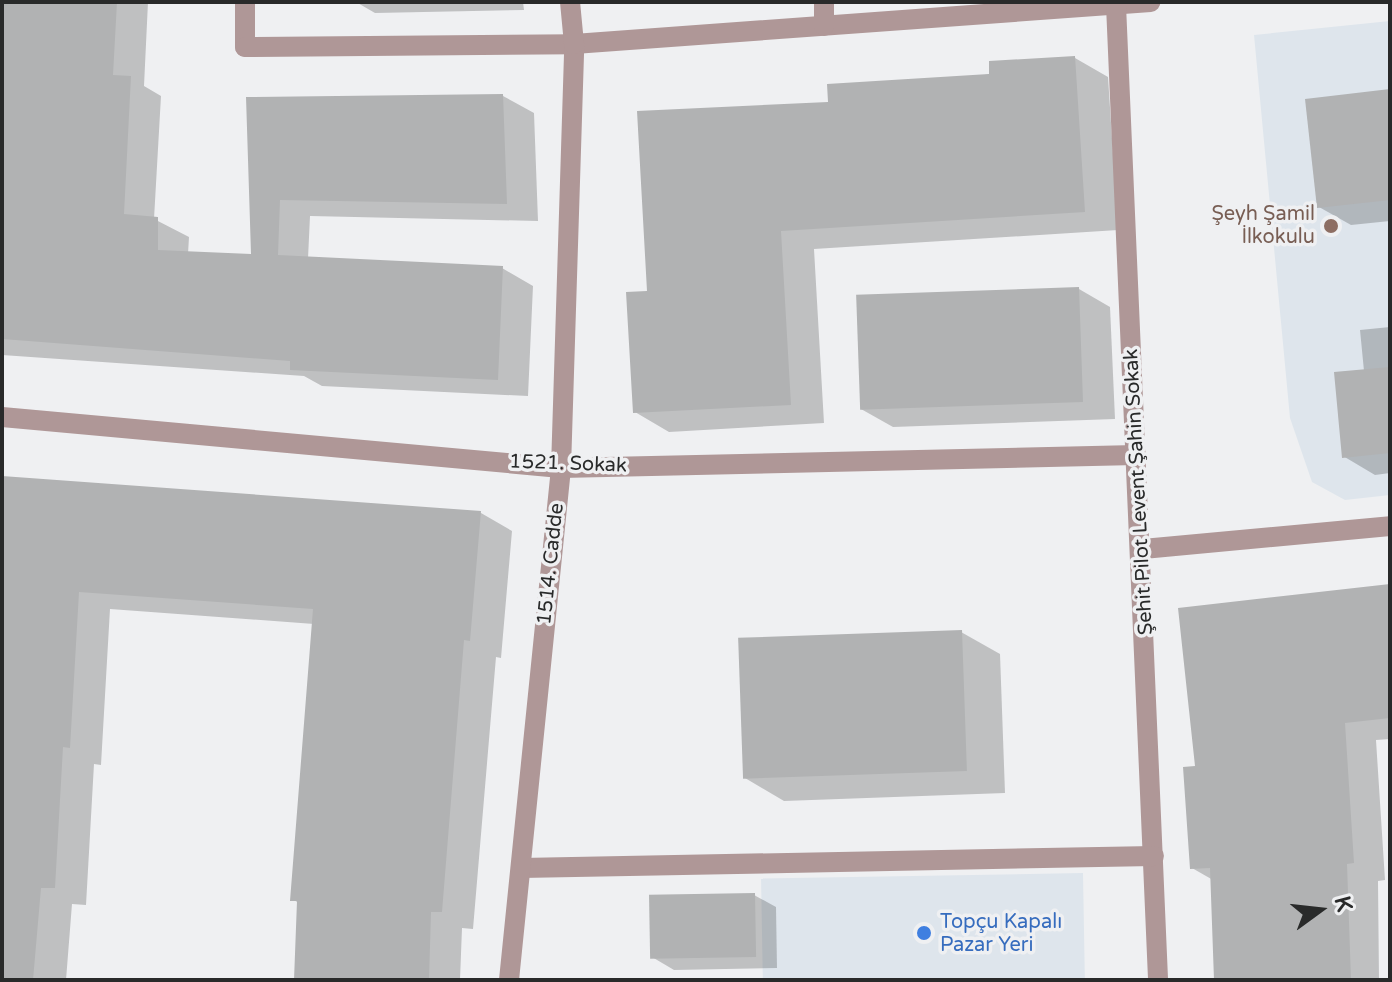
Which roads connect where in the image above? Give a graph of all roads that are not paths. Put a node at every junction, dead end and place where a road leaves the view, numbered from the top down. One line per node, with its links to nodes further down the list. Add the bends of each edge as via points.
1 (245, 2): 7 (street, via 245,47)
2 (570, 2): 7 (street, 1514. Cadde)
3 (824, 2): 6 (street)
4 (1150, 2): 5 (street)
5 (1116, 5): 6 (street); 9 (street, Şehit Pilot Levent Şahin Sokak)
6 (824, 26): 7 (street)
7 (574, 44): 10 (street, 1514. Cadde)
8 (2, 417): 10 (street, 1521. Sokak)
9 (1136, 455): 10 (street, 1521. Sokak); 12 (street, Şehit Pilot Levent Şahin Sokak)
10 (561, 468): 14 (street, 1514. Cadde)
11 (1390, 526): 12 (street)
12 (1143, 549): 13 (street, Şehit Pilot Levent Şahin Sokak)
13 (1154, 856): 14 (street); 16 (street, Şehit Pilot Levent Şahin Sokak)
14 (521, 868): 15 (street, 1514. Cadde)
15 (509, 980)
16 (1158, 980)

